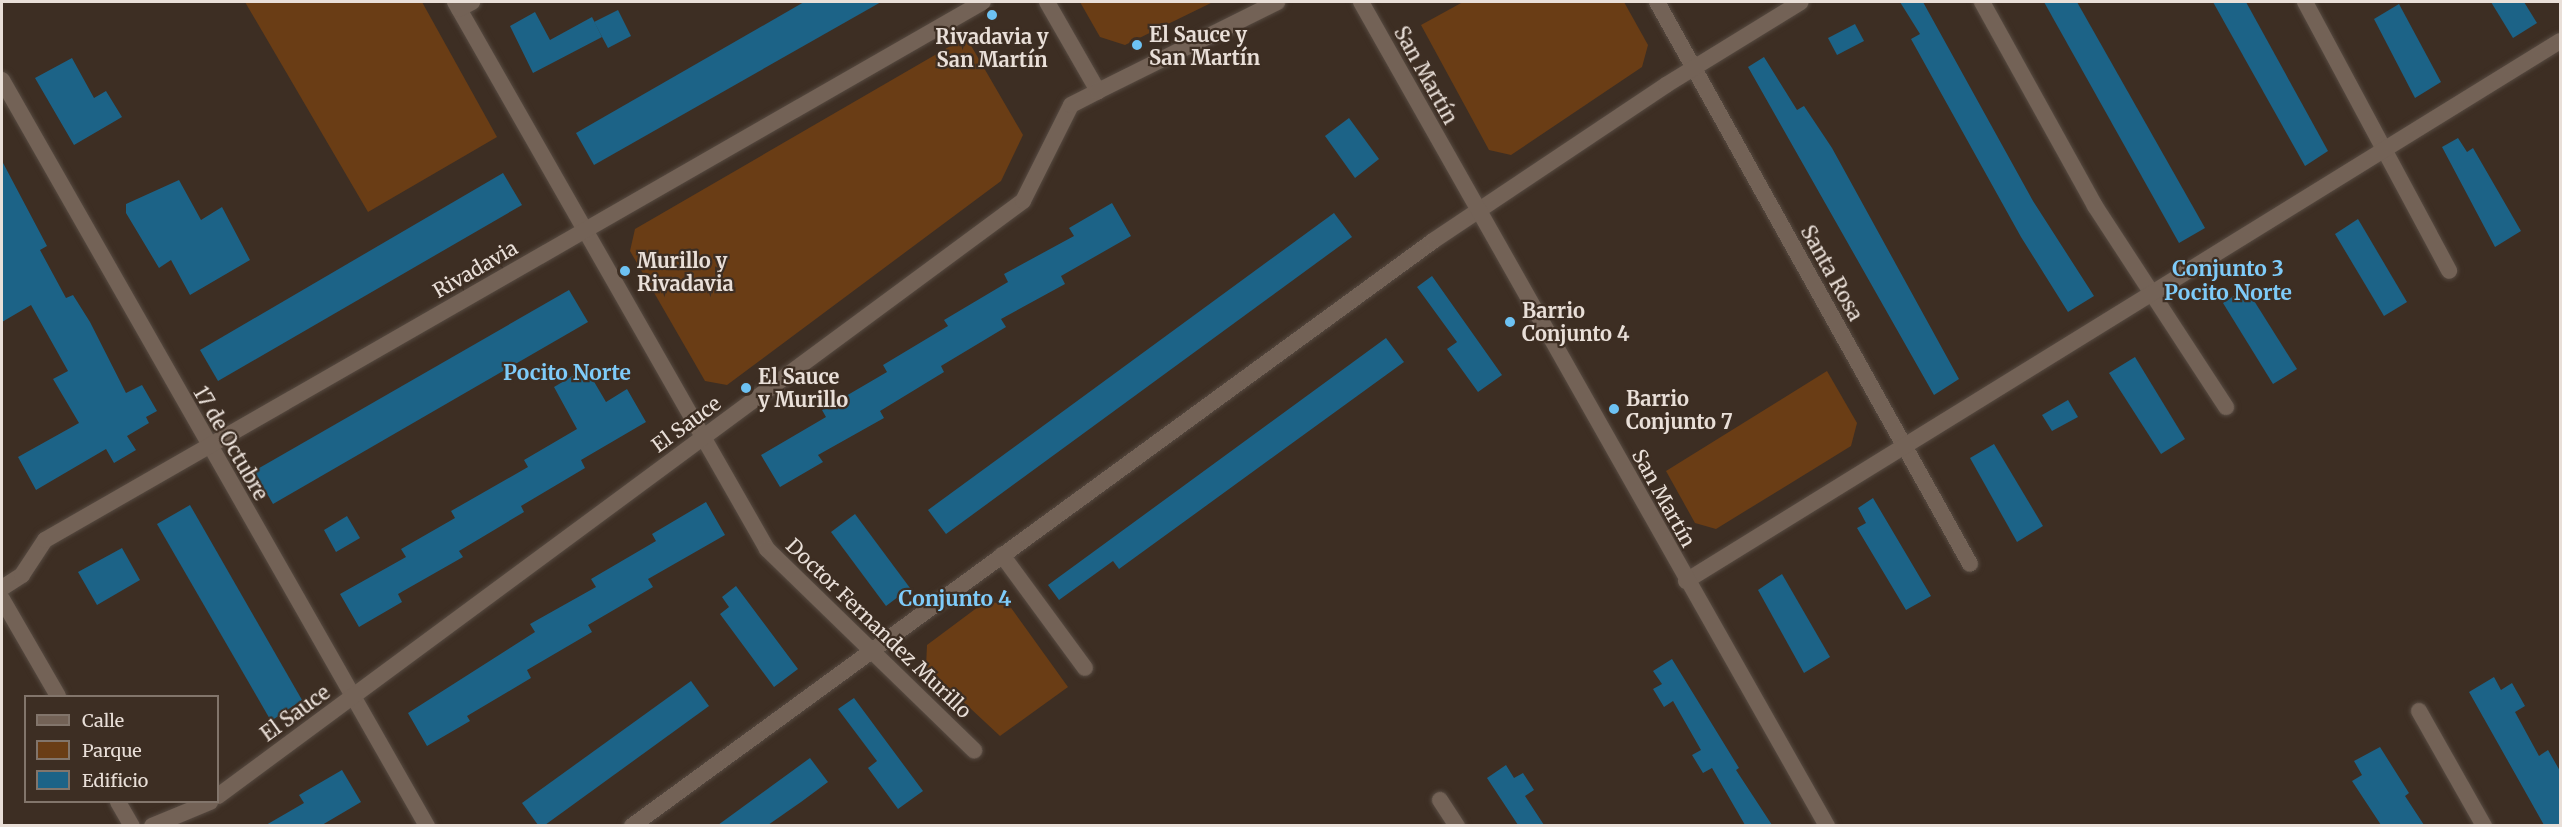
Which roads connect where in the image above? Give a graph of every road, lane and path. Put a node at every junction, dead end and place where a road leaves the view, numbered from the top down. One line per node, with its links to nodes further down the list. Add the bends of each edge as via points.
1 (983, 2): 16 (street, Rivadavia)
2 (1047, 2): 13 (street)
3 (1277, 2): 13 (street, El Sauce)
4 (1361, 2): 15 (street, San Martín)
5 (1657, 2): 11 (street, Santa Rosa)
6 (1801, 2): 11 (street)
7 (1982, 2): 18 (street, via 2095,207)
8 (2305, 2): 14 (street)
9 (462, 4): 16 (street, Doctor Fernandez Murillo)
10 (2560, 41): 14 (street)
11 (1694, 68): 15 (street); 22 (street, Santa Rosa)
12 (2, 80): 21 (street, 17 de Octubre)
13 (1098, 91): 20 (street, El Sauce, via 1071,105 1023,201)
14 (2385, 150): 17 (street); 18 (street)
15 (1478, 211): 23 (street); 25 (street, San Martín)
16 (584, 231): 20 (street, Doctor Fernandez Murillo); 21 (street, Rivadavia)
17 (2449, 271)
18 (2152, 293): 19 (street); 22 (street)
19 (2226, 407)
20 (703, 437): 28 (street, Doctor Fernandez Murillo, via 767,549); 31 (street, El Sauce)
21 (208, 446): 26 (street, Rivadavia, via 45,540 22,575); 31 (street, 17 de Octubre)
22 (1904, 446): 24 (street, Santa Rosa); 25 (street)
23 (1002, 555): 28 (street); 29 (street)
24 (1970, 564)
25 (1686, 581): 43 (street, San Martín)
26 (2, 588)
27 (2, 599): 30 (street)
28 (871, 650): 33 (street, Doctor Fernandez Murillo); 41 (street)
29 (1085, 668)
30 (57, 695)
31 (351, 697): 34 (street, El Sauce); 40 (street, 17 de Octubre)
32 (2419, 711): 44 (street)
33 (974, 750)
34 (219, 795)
35 (1440, 800): 42 (street)
36 (119, 803): 38 (street)
37 (207, 803): 39 (street, via 198,810)
38 (132, 825)
39 (152, 825)
40 (426, 825)
41 (632, 825)
42 (1457, 825)
43 (1827, 825)
44 (2484, 825)

